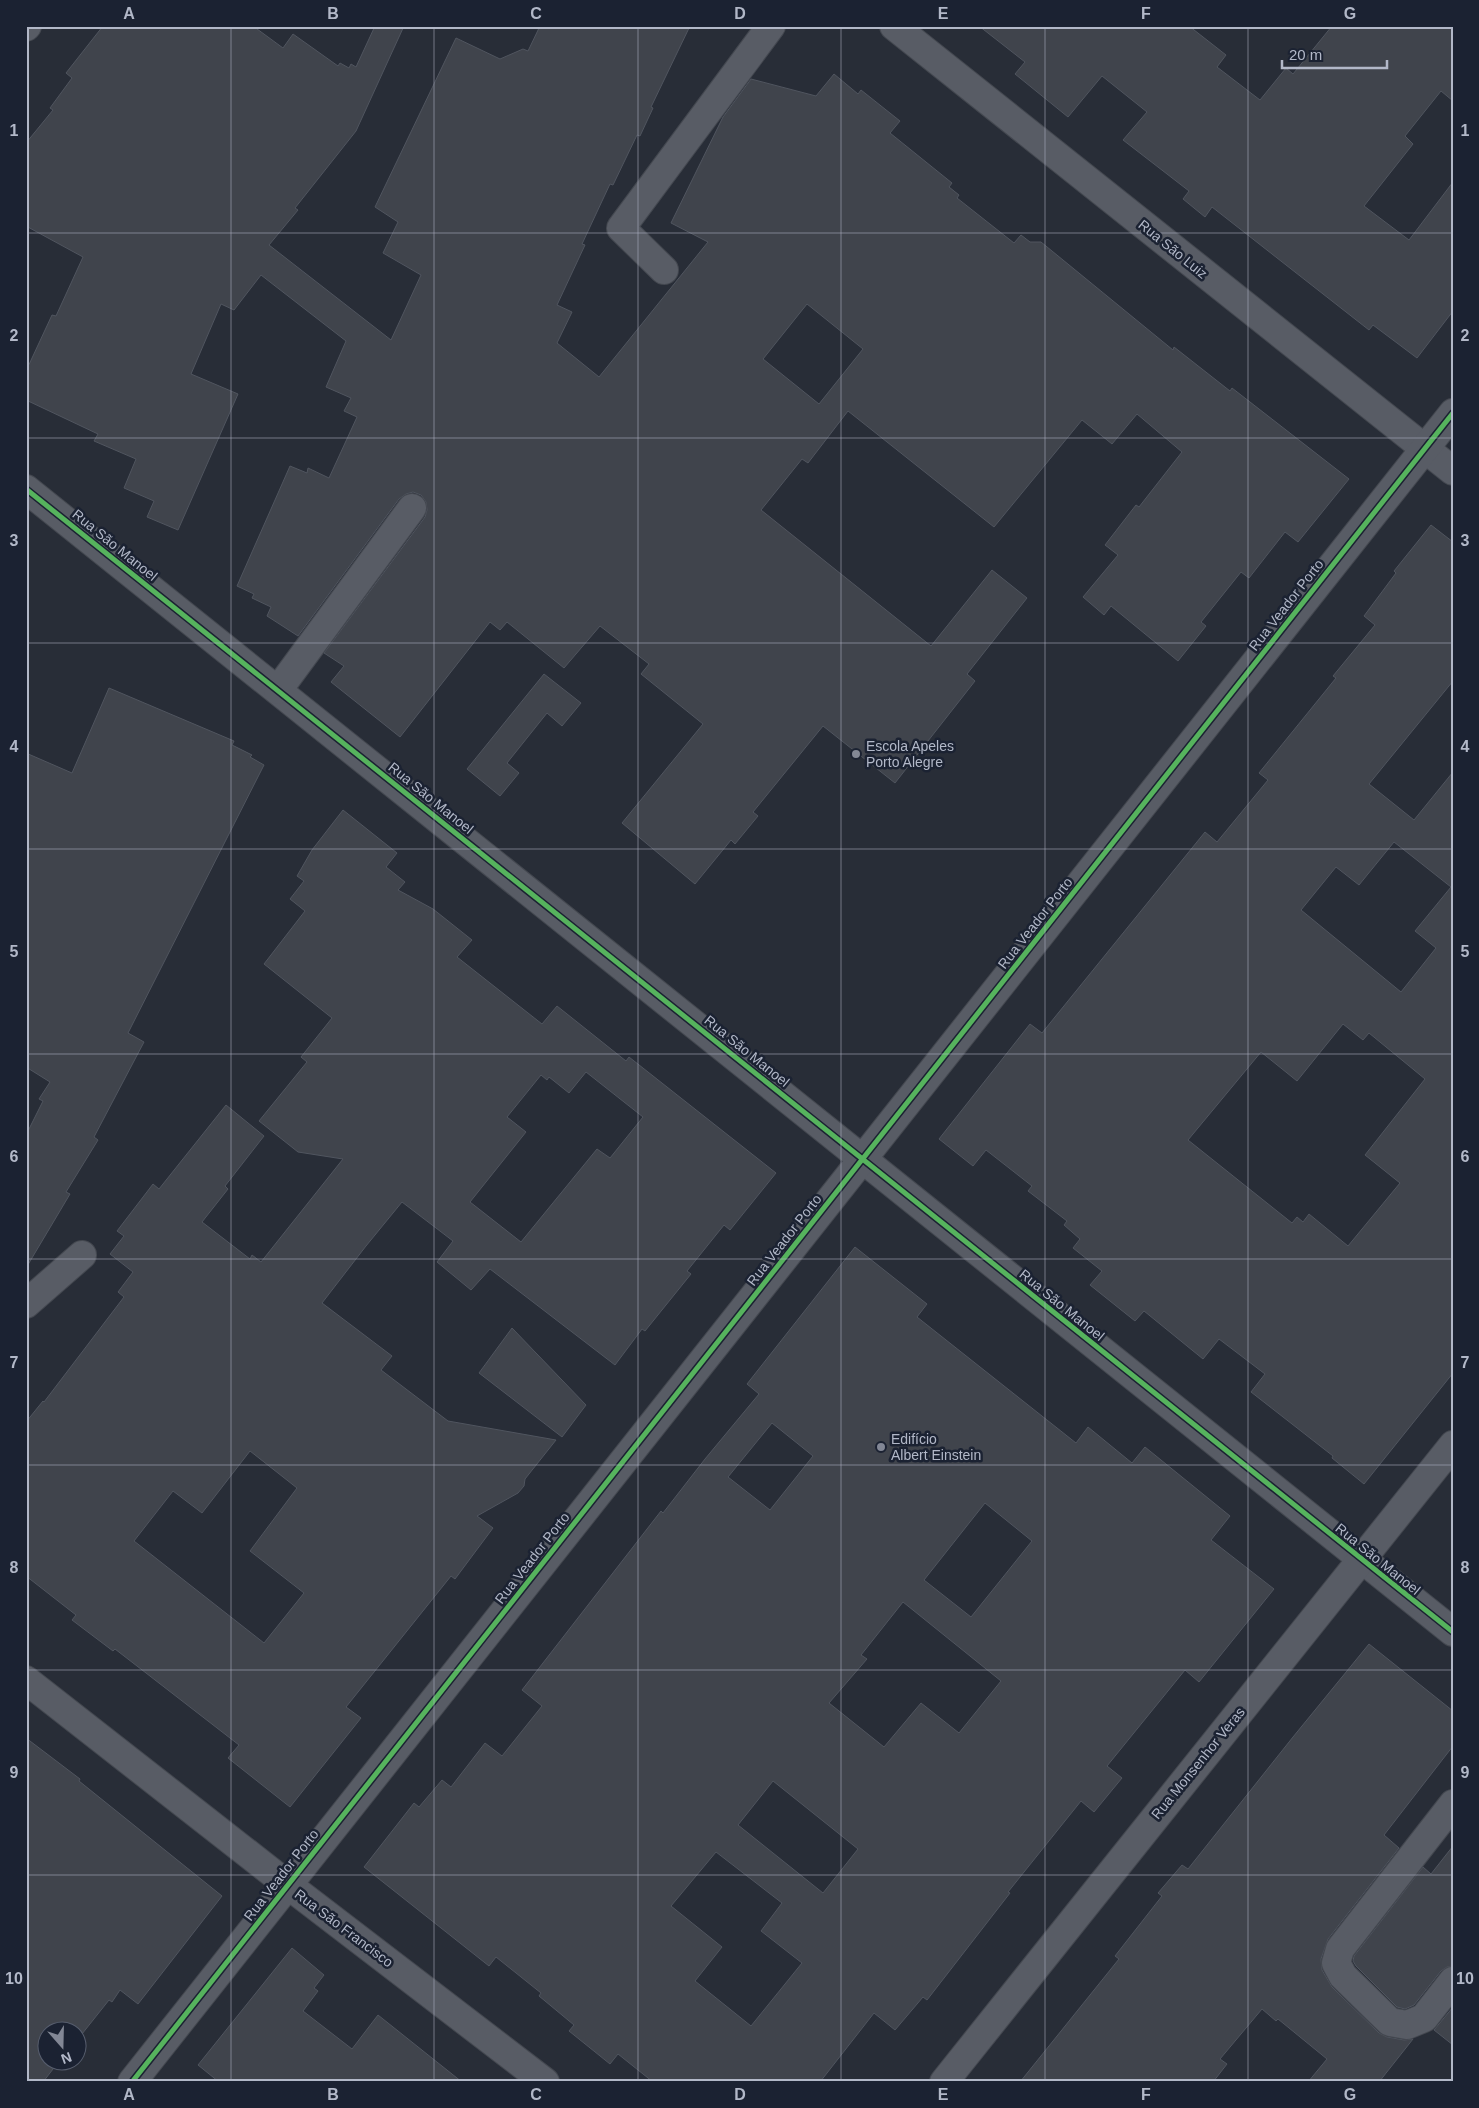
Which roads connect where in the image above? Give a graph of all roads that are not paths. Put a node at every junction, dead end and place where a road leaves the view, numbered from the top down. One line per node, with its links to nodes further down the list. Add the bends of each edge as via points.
1 (771, 26): 3 (street, via 621,228)
2 (894, 26): 5 (street, Rua São Luiz)
3 (664, 270)
4 (1453, 413): 5 (street, Rua Veador Porto)
5 (1424, 449): 6 (street, Rua São Luiz); 10 (street, Rua Veador Porto)
6 (1453, 471)
7 (26, 489): 9 (street, Rua São Manoel)
8 (412, 508): 9 (street)
9 (278, 690): 10 (street, Rua São Manoel)
10 (863, 1158): 14 (street, Rua São Manoel); 18 (street, Rua Veador Porto)
11 (82, 1255): 12 (street)
12 (26, 1304)
13 (1453, 1445): 14 (street, Rua Monsenhor Veras)
14 (1361, 1560): 15 (street, Rua São Manoel); 22 (street, Rua Monsenhor Veras)
15 (1453, 1632)
16 (26, 1680): 18 (street, Rua São Francisco)
17 (1453, 1804): 19 (street, via 1340,1949 1336,1963 1343,1976 1390,2022 1407,2024 1424,2018)
18 (288, 1885): 20 (street, Rua Veador Porto); 21 (street, Rua São Francisco)
19 (1453, 1981)
20 (132, 2082)
21 (545, 2082)
22 (944, 2082)

